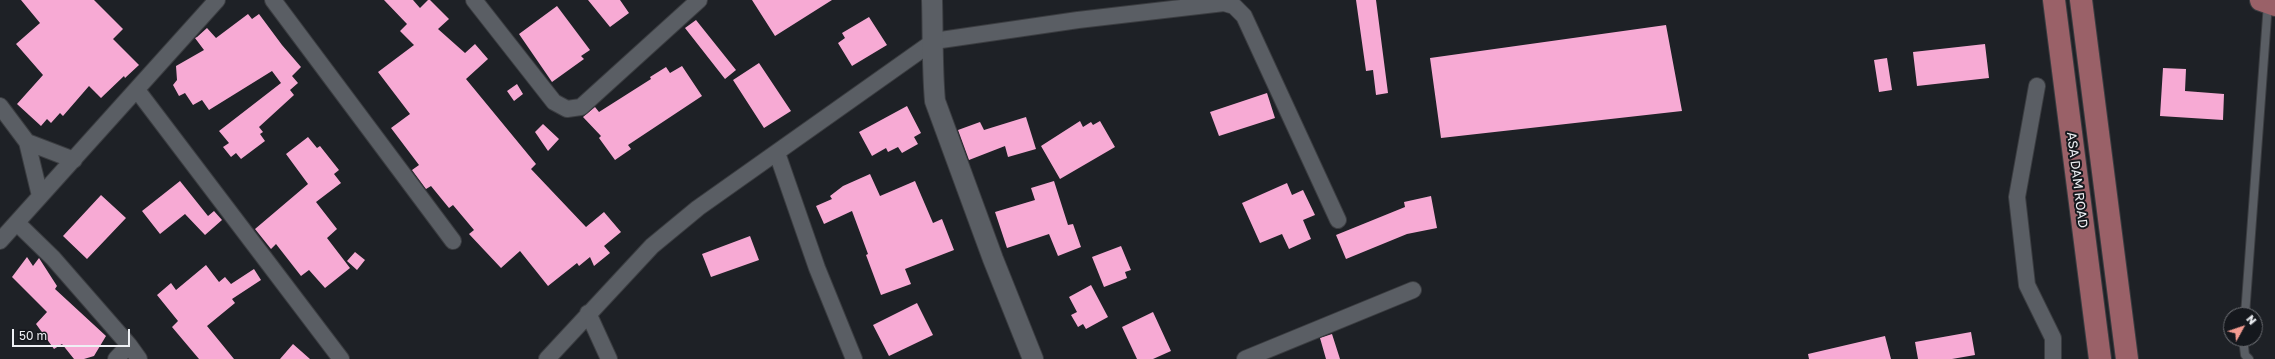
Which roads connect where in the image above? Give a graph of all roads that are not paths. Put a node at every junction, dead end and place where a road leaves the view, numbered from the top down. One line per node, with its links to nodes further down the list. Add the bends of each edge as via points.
1 (217, 0): 11 (street)
2 (273, 0): 20 (street)
3 (474, 0): 7 (street, via 554,102 567,109 581,107)
4 (932, 0): 9 (street)
5 (2054, 0): 35 (main road, ASA DAM ROAD)
6 (2081, 0): 36 (main road, ASA DAM ROAD)
7 (692, 2)
8 (2268, 2): 22 (lane)
9 (934, 40): 14 (street); 17 (street, via 1224,3 1234,6 1244,16); 32 (street, via 935,101 993,260)
10 (2037, 86): 34 (street, via 2016,197 2027,284 2053,338)
11 (138, 90): 15 (street); 28 (street)
12 (0, 106): 13 (street)
13 (28, 142): 15 (street); 16 (street)
14 (777, 153): 23 (street, via 698,208 652,246); 31 (street, via 817,268)
15 (74, 160): 16 (street)
16 (40, 196): 18 (street)
17 (1338, 220)
18 (17, 223): 19 (street); 24 (street, via 53,258)
19 (0, 241)
20 (453, 241)
21 (1413, 290): 33 (street)
22 (2246, 307)
23 (588, 312): 29 (street); 30 (street)
24 (129, 345): 26 (street); 27 (street)
25 (2244, 347): 37 (lane)
26 (116, 359)
27 (139, 359)
28 (340, 359)
29 (547, 359)
30 (609, 359)
31 (854, 359)
32 (1033, 359)
33 (1245, 359)
34 (2053, 359)
35 (2100, 359)
36 (2127, 359)
37 (2248, 359)

